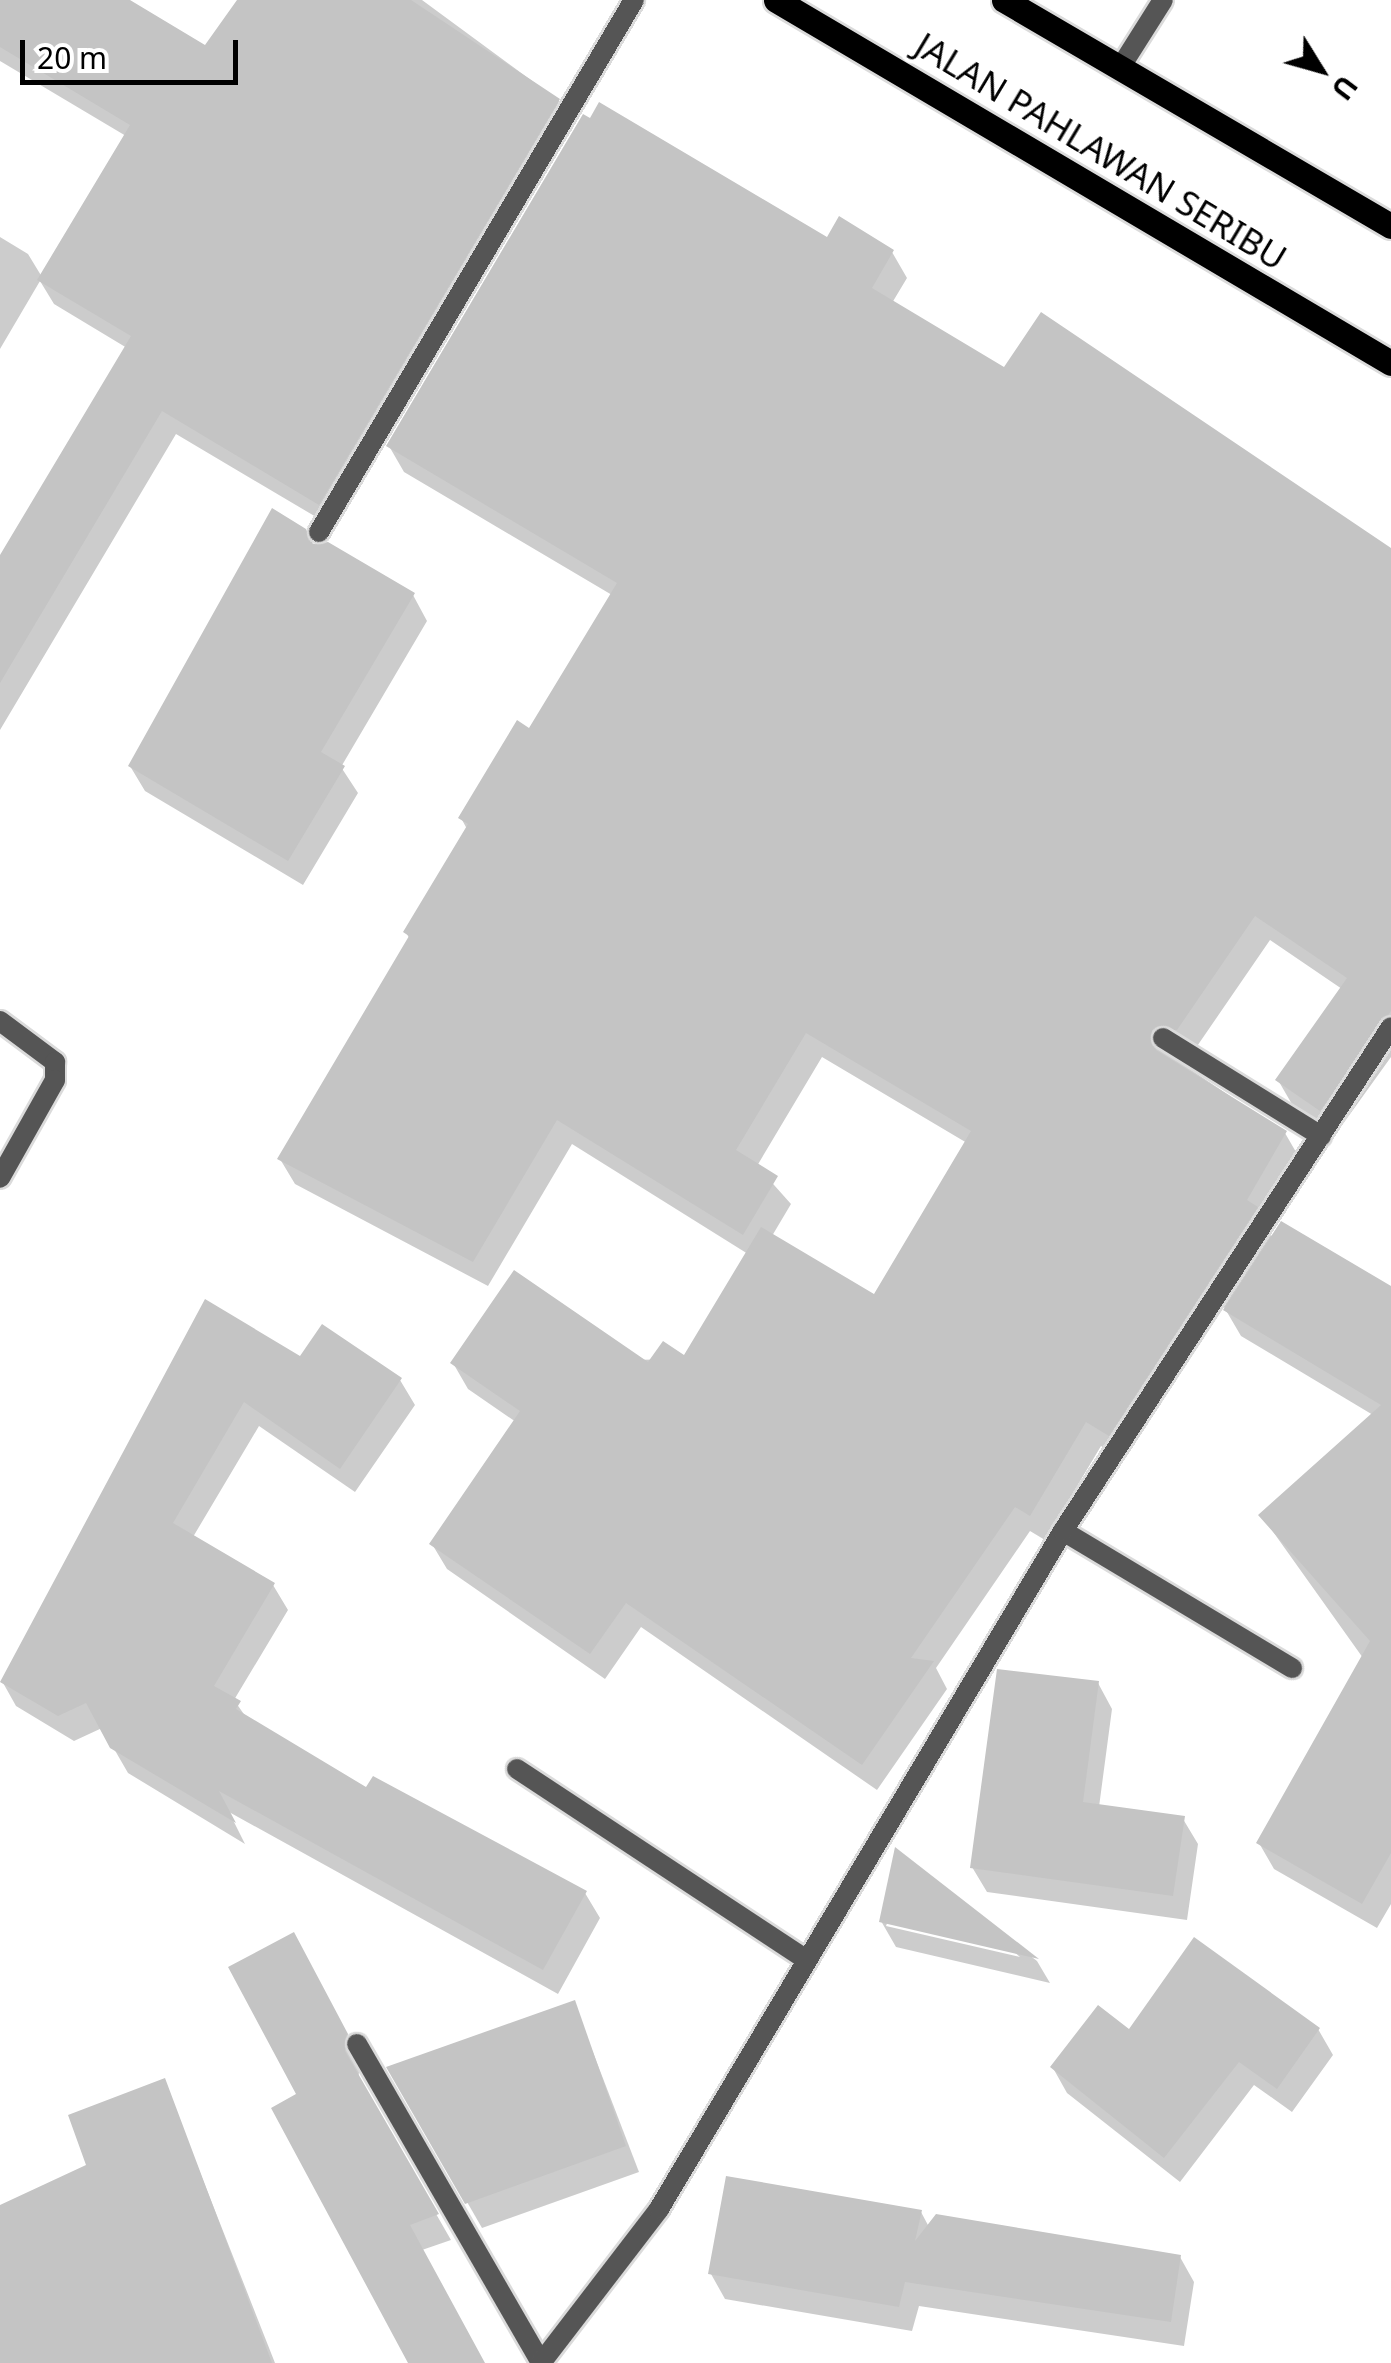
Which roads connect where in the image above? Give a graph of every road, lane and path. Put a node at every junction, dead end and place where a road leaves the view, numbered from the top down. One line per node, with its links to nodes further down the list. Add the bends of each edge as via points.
1 (634, 0): 8 (street)
2 (776, 0): 7 (main road, JALAN PAHLAWAN SERIBU)
3 (1004, 0): 5 (main road)
4 (1163, 0): 5 (street)
5 (1120, 68): 6 (main road)
6 (1391, 226)
7 (1391, 363)
8 (319, 532)
9 (0, 1021): 13 (street, via 55,1062 55,1080)
10 (1391, 1026): 12 (street)
11 (1163, 1038): 12 (street)
12 (1321, 1136): 14 (street)
13 (0, 1178)
14 (1062, 1531): 15 (street); 17 (street)
15 (1292, 1668)
16 (518, 1769): 17 (street)
17 (805, 1959): 19 (street, via 659,2209)
18 (357, 2044): 19 (street)
19 (541, 2363)

